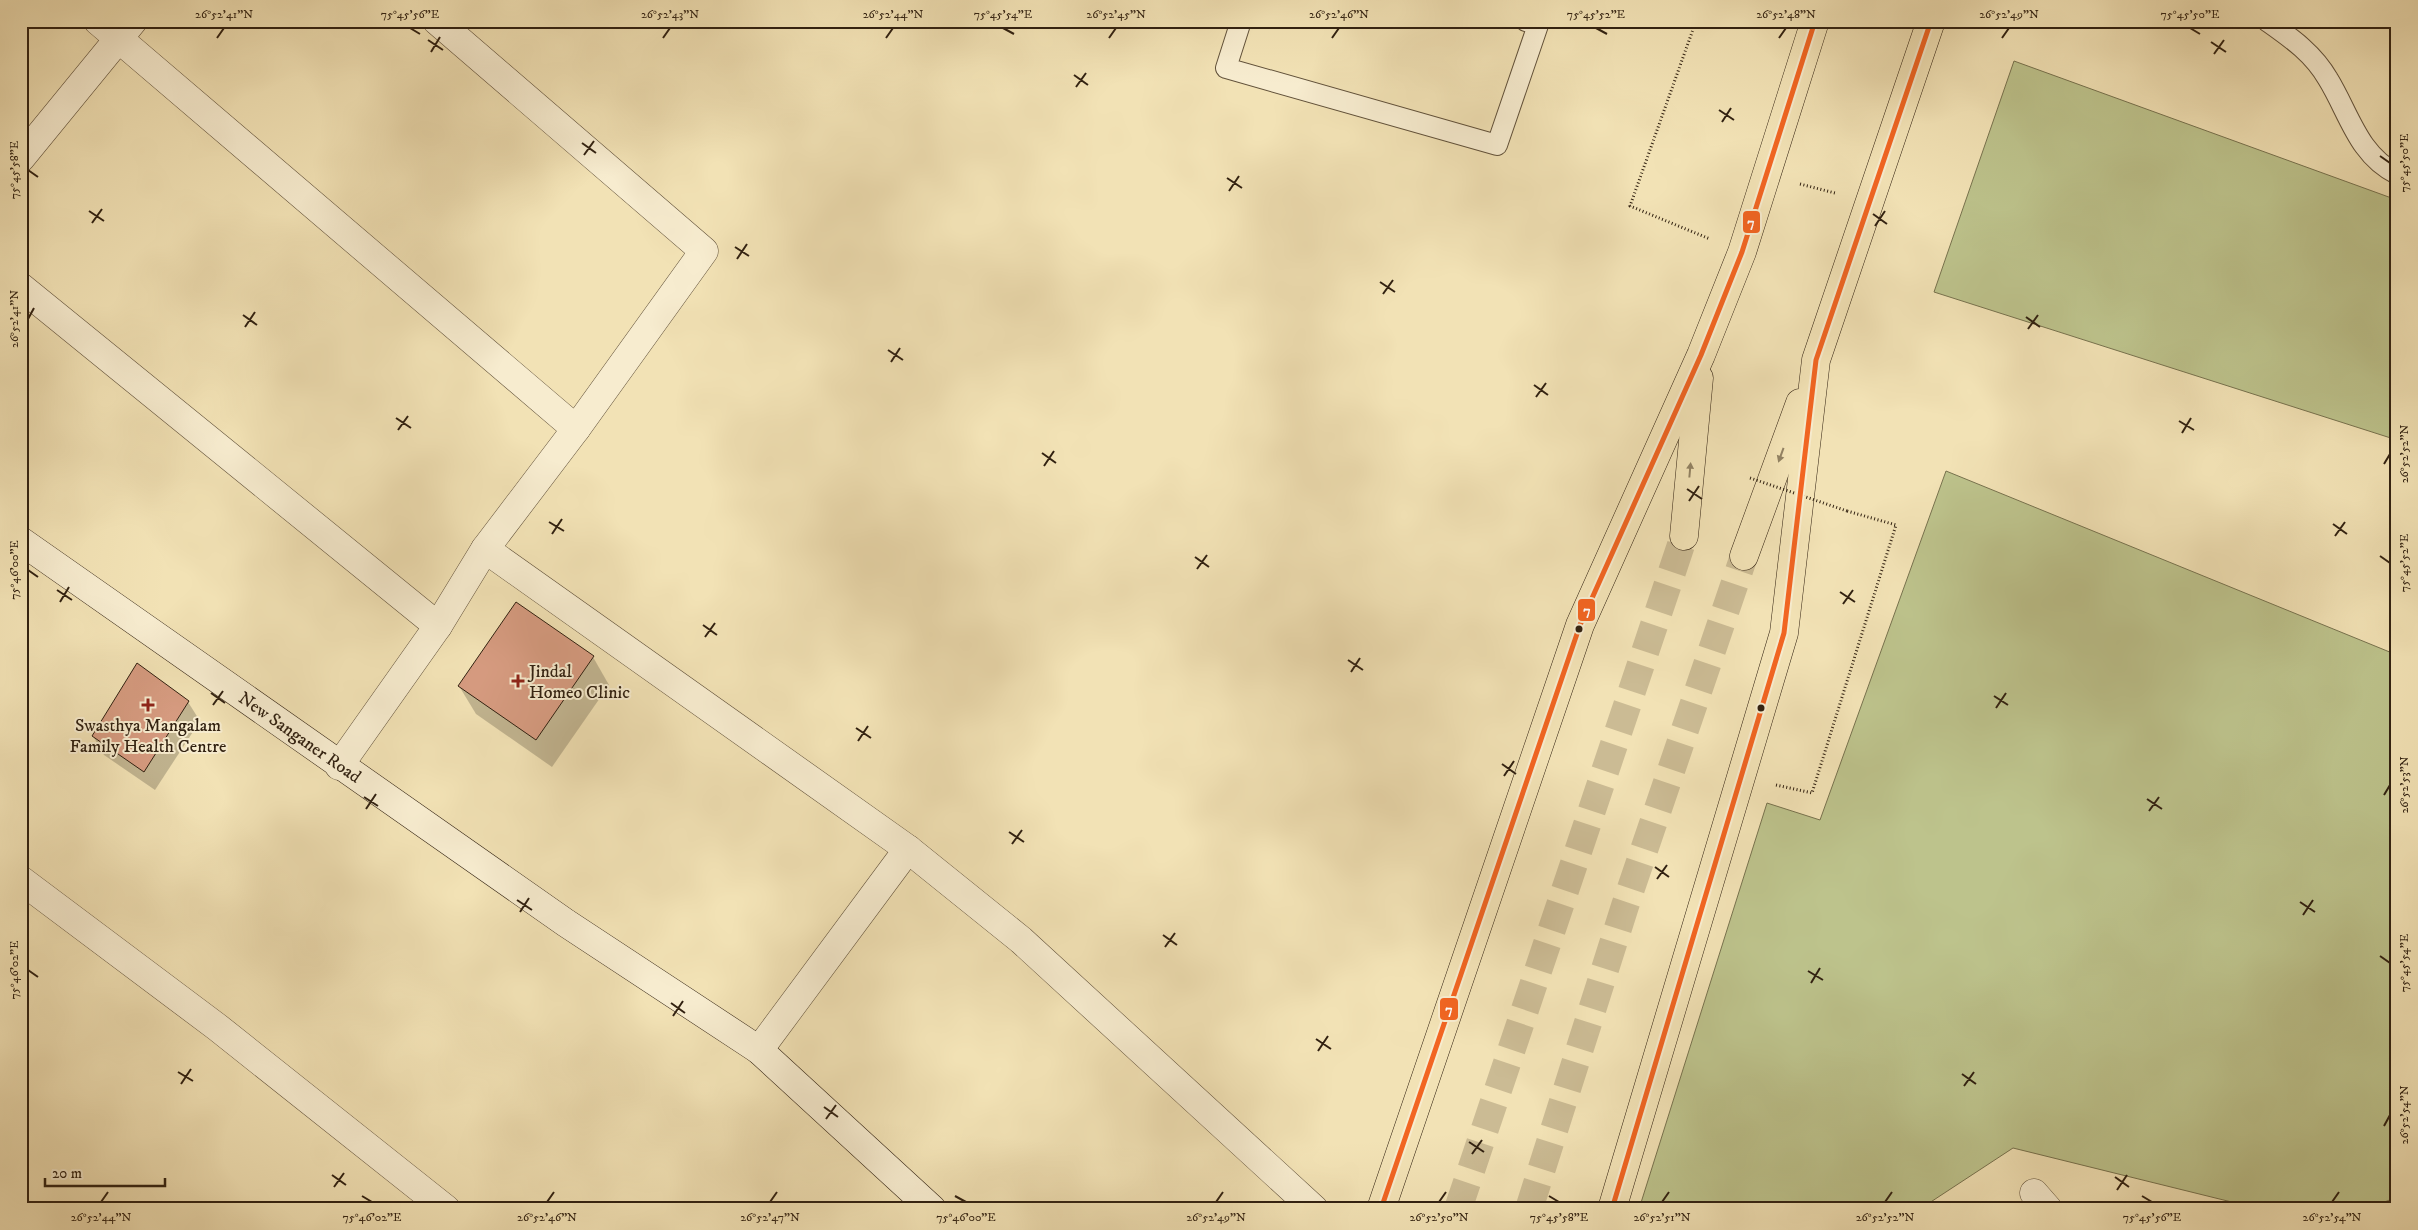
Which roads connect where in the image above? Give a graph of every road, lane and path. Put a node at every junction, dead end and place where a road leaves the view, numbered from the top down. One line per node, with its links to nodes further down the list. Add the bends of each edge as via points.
1 (437, 21): 17 (street, via 704,251)
2 (1241, 21): 3 (lane, via 1226,68 1497,144 1538,25)
3 (1526, 21)
4 (1696, 21): 13 (path, via 1630,206)
5 (1815, 21): 13 (main road)
6 (1931, 21): 16 (main road)
7 (2267, 21): 10 (lane, via 2301,44 2328,78 2357,136 2382,166)
8 (116, 27): 9 (street); 17 (street)
9 (21, 158)
10 (2397, 174)
11 (1796, 183): 12 (path)
12 (1843, 195)
13 (1742, 252): 15 (main road)
14 (21, 287): 23 (street)
15 (1701, 355): 19 (main road, one-way to 15); 33 (main road, via 1580,625)
16 (1816, 360): 22 (main road, one-way to 22); 25 (main road, via 1784,632)
17 (576, 429): 21 (street)
18 (1750, 478): 25 (path, bridge, via 1896,525 1812,793)
19 (1684, 536)
20 (21, 541): 24 (street, New Sanganer Road)
21 (485, 549): 23 (street); 26 (street)
22 (1744, 556)
23 (438, 626): 24 (street)
24 (339, 766): 28 (street, New Sanganer Road, via 566,923)
25 (1741, 777): 34 (main road)
26 (908, 849): 28 (street); 32 (street, via 1021,940)
27 (21, 880): 29 (street, via 216,1027)
28 (760, 1050): 31 (street, New Sanganer Road)
29 (419, 1201): 30 (street)
30 (446, 1209)
31 (932, 1209)
32 (1314, 1209)
33 (1381, 1209)
34 (1612, 1209)

